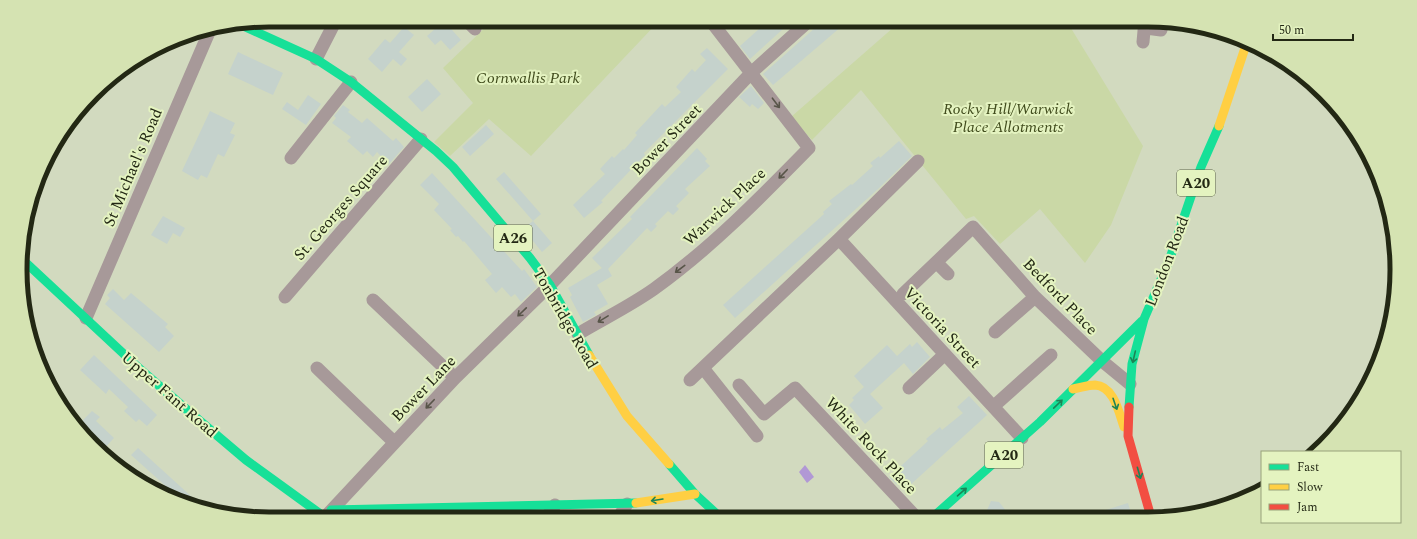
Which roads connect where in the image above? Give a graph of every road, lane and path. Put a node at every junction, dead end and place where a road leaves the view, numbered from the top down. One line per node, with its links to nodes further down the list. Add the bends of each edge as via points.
1 (332, 27): 11 (street)
2 (716, 27): 12 (street)
3 (802, 27): 12 (street, Bower Street)
4 (1146, 27): 9 (street)
5 (1155, 27): 7 (street)
6 (248, 28): 11 (main road, Tonbridge Road / A26)
7 (1161, 30)
8 (208, 35): 26 (street, St Michael's Road)
9 (1143, 42)
10 (1245, 47): 27 (main road, London Road / A20, via 1224,115 1201,167 1168,261)
11 (316, 59): 13 (main road, Tonbridge Road / A26)
12 (752, 72): 21 (street, Bower Street); 29 (street, Warwick Place, one-way to 29, via 809,148 745,213 694,258 652,290)
13 (351, 82): 14 (main road, Tonbridge Road / A26); 15 (street)
14 (421, 139): 21 (main road, Tonbridge Road / A26, via 453,168); 23 (street, St. Georges Square)
15 (291, 158)
16 (918, 161): 17 (street)
17 (839, 240): 30 (street, Victoria Street); 34 (street)
18 (27, 263): 26 (main road, Upper Fant Road)
19 (937, 263): 20 (street); 22 (street); 24 (street, Bedford Place, via 973,227)
20 (948, 274)
21 (550, 285): 29 (main road, Tonbridge Road / A26); 35 (street, Bower Lane, one-way to 35)
22 (903, 294)
23 (285, 297)
24 (1035, 297): 28 (street); 32 (street, Bedford Place)
25 (373, 300): 35 (street)
26 (86, 318): 49 (main road, Upper Fant Road, via 246,460)
27 (1144, 319): 32 (main road, London Road / A20); 37 (main road, London Road / A20, one-way to 37, via 1132,364)
28 (995, 332)
29 (578, 334): 46 (main road, Tonbridge Road / A26, via 599,374 627,416)
30 (945, 354): 39 (street); 41 (street, Victoria Street)
31 (1051, 355): 41 (street)
32 (1102, 362): 37 (street, Bedford Place); 40 (main road, London Road / A20)
33 (316, 368): 45 (street)
34 (703, 368): 36 (street); 42 (street)
35 (455, 378): 45 (street, Bower Lane, one-way to 45)
36 (690, 380)
37 (1130, 384): 43 (main road, London Road / A20)
38 (739, 386): 55 (street, White Rock Place, via 764,414 795,388)
39 (909, 388)
40 (1073, 390): 43 (main road, A20, one-way to 43, via 1097,384 1104,387 1113,398); 44 (main road, A20, one-way to 40)
41 (994, 406): 44 (street, Victoria Street)
42 (757, 436)
43 (1128, 436): 57 (main road, London Road / A20, one-way to 57)
44 (1022, 438): 56 (main road, A20, one-way to 44)
45 (394, 442): 50 (street, Bower Lane)
46 (695, 494): 47 (main road, one-way to 47); 54 (main road, Tonbridge Road / A26)
47 (627, 504): 48 (main road); 53 (street)
48 (555, 505): 51 (main road); 52 (street)
49 (321, 512)
50 (331, 512)
51 (410, 512)
52 (550, 512)
53 (622, 512)
54 (714, 512)
55 (910, 512)
56 (939, 512)
57 (1150, 512)

